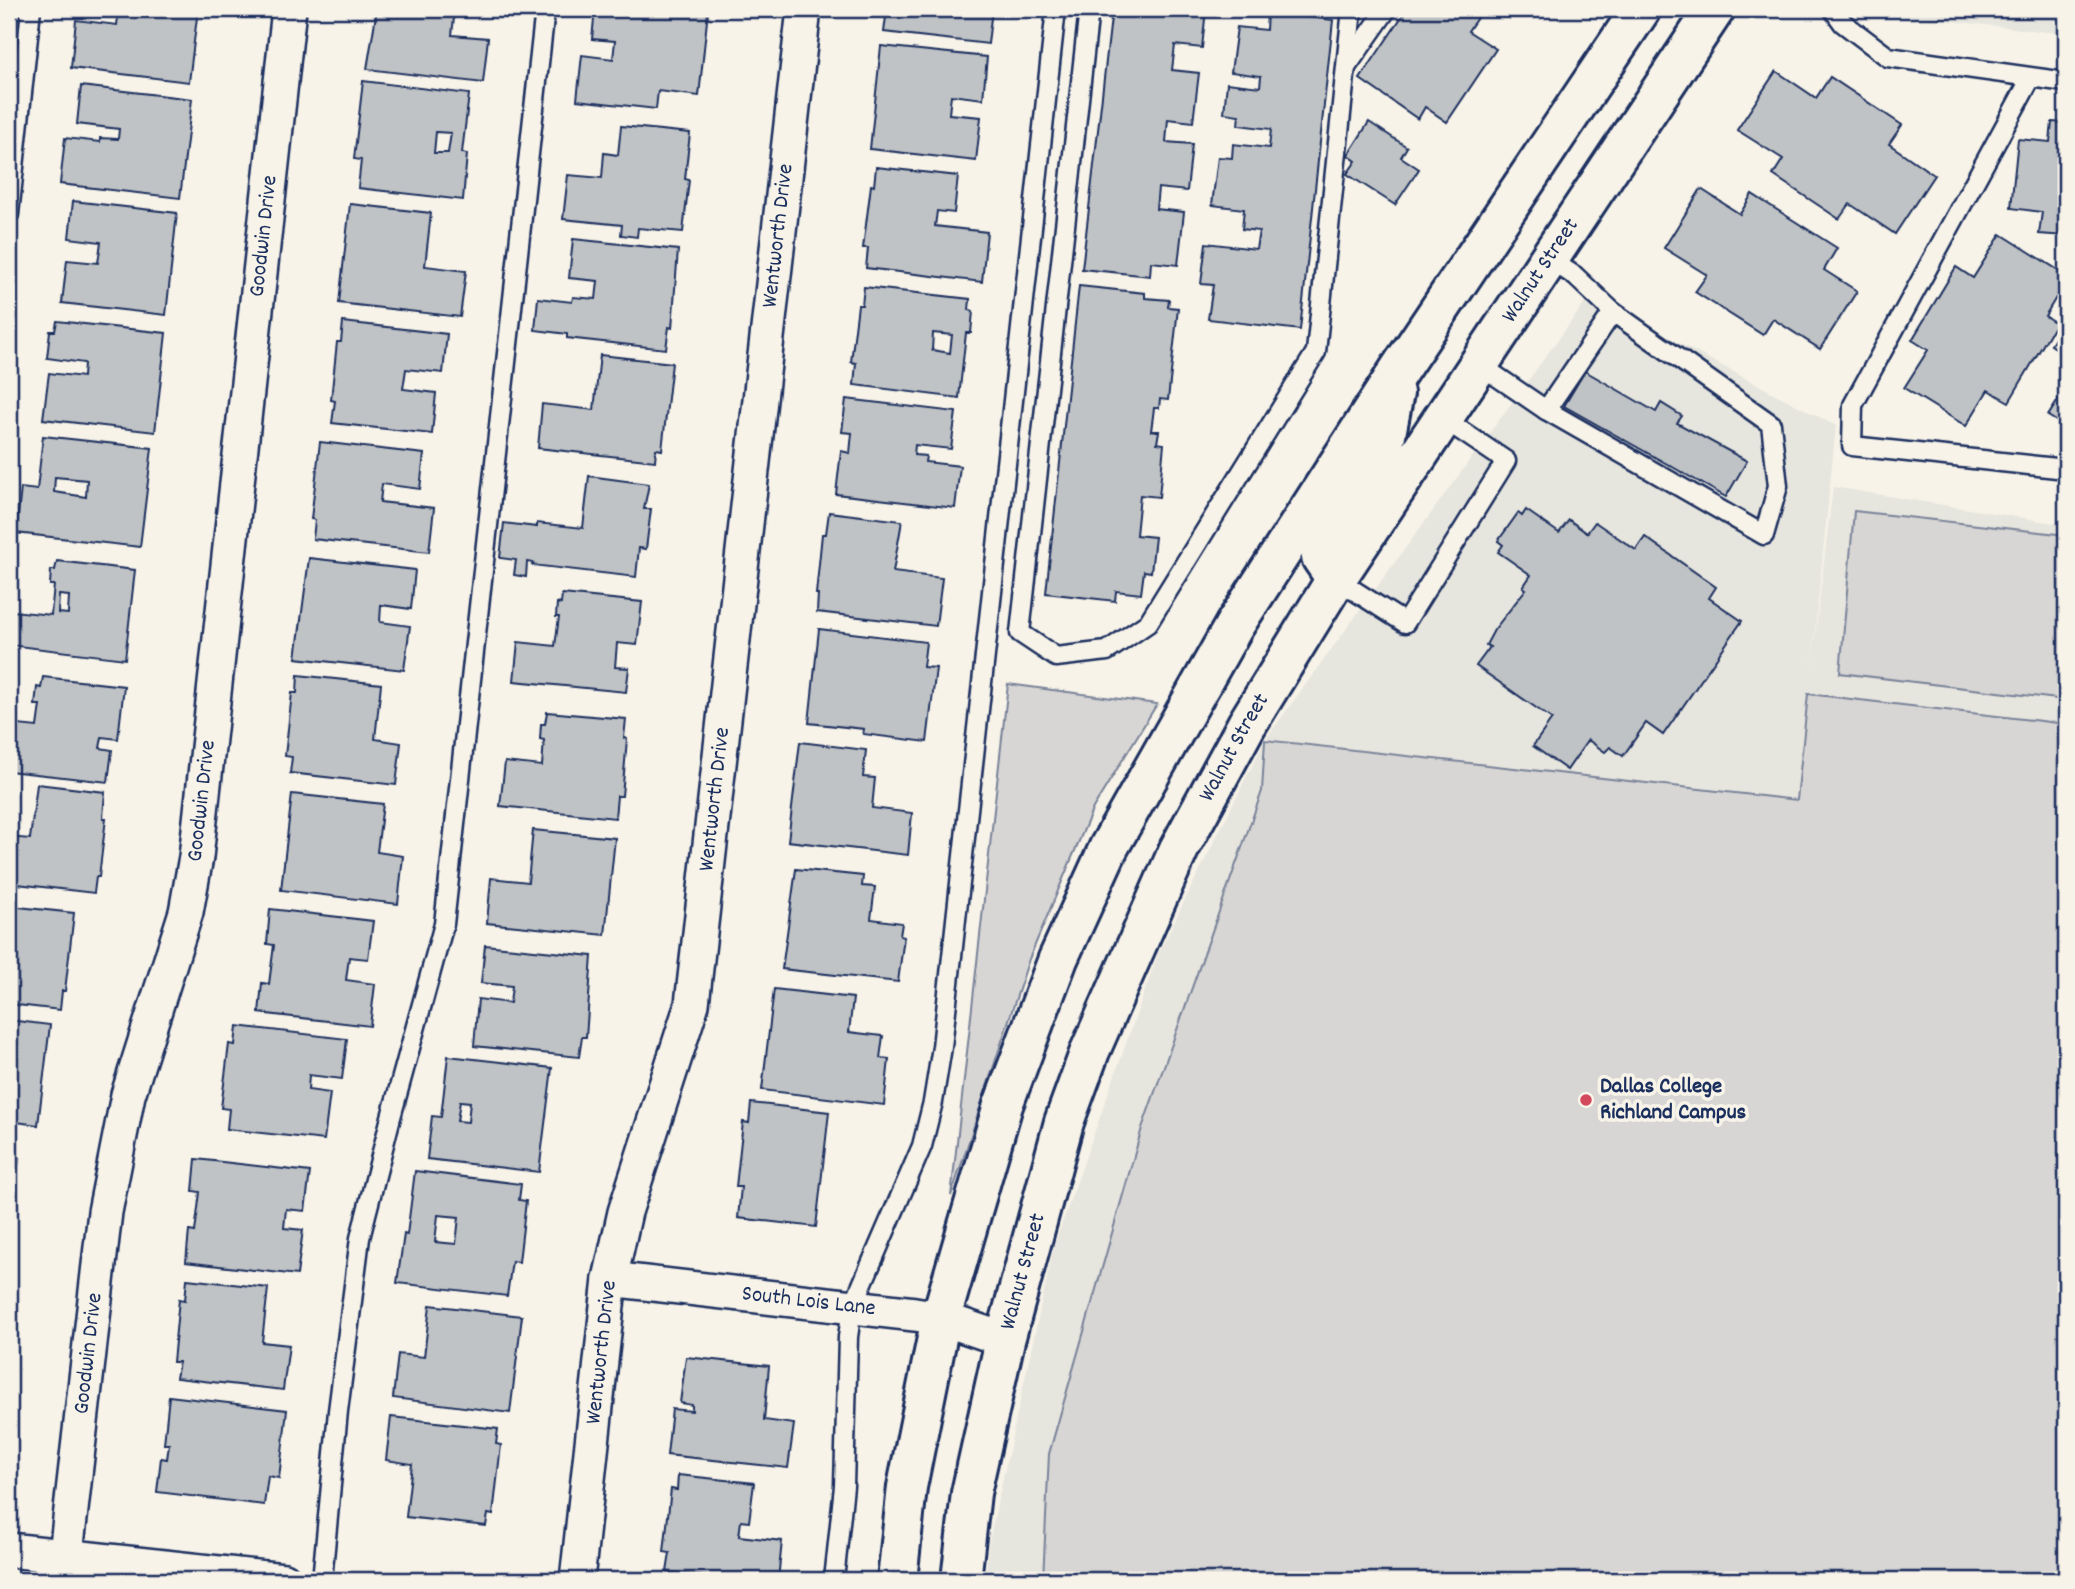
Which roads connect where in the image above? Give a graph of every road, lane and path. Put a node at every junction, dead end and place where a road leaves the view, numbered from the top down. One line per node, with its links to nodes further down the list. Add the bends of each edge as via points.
1 (31, 9): 15 (lane)
2 (289, 9): 29 (street, Goodwin Drive, via 196,857 186,912 128,1095 105,1212)
3 (545, 9): 31 (lane, via 444,924 360,1238)
4 (804, 9): 24 (street, Wentworth Drive, via 692,1004 625,1212)
5 (1056, 9): 25 (lane, via 949,993 933,1102 922,1146)
6 (1089, 9): 12 (lane, via 1020,633 1056,657 1107,651 1148,623 1316,352)
7 (1352, 9): 12 (lane)
8 (1387, 9): 12 (lane)
9 (1641, 9): 19 (main road)
10 (1715, 9): 16 (main road, Walnut Street)
11 (1833, 9): 13 (lane, via 1843,23 1888,57)
12 (1345, 68)
13 (2031, 78): 14 (lane); 22 (lane, via 1853,405 1852,446)
14 (2066, 82)
15 (9, 214)
16 (1549, 259): 17 (lane); 18 (main road, Walnut Street)
17 (1613, 312): 20 (lane); 20 (lane, via 1771,424 1778,486 1764,535)
18 (1480, 365): 20 (lane); 21 (main road, Walnut Street)
19 (1399, 370): 23 (main road, via 1383,450 1321,557); 26 (main road, via 1234,626 1110,847 1058,959 1003,1105)
20 (1546, 410)
21 (1444, 419): 23 (main road, Walnut Street); 23 (lane, via 1506,461 1405,623)
22 (2066, 469)
23 (1336, 579): 27 (main road, Walnut Street, via 1247,724 1179,849 1090,1051 1064,1122)
24 (610, 1279): 25 (street, South Lois Lane); 32 (street, Wentworth Drive)
25 (852, 1308): 26 (street, South Lois Lane); 33 (lane, via 844,1486)
26 (941, 1318): 27 (street, South Lois Lane); 34 (main road, via 907,1488)
27 (1005, 1340): 35 (main road, Walnut Street, via 971,1493)
28 (9, 1550): 29 (street)
29 (64, 1568): 30 (street)
30 (284, 1580)
31 (322, 1580)
32 (577, 1580)
33 (834, 1580)
34 (897, 1580)
35 (961, 1580)

